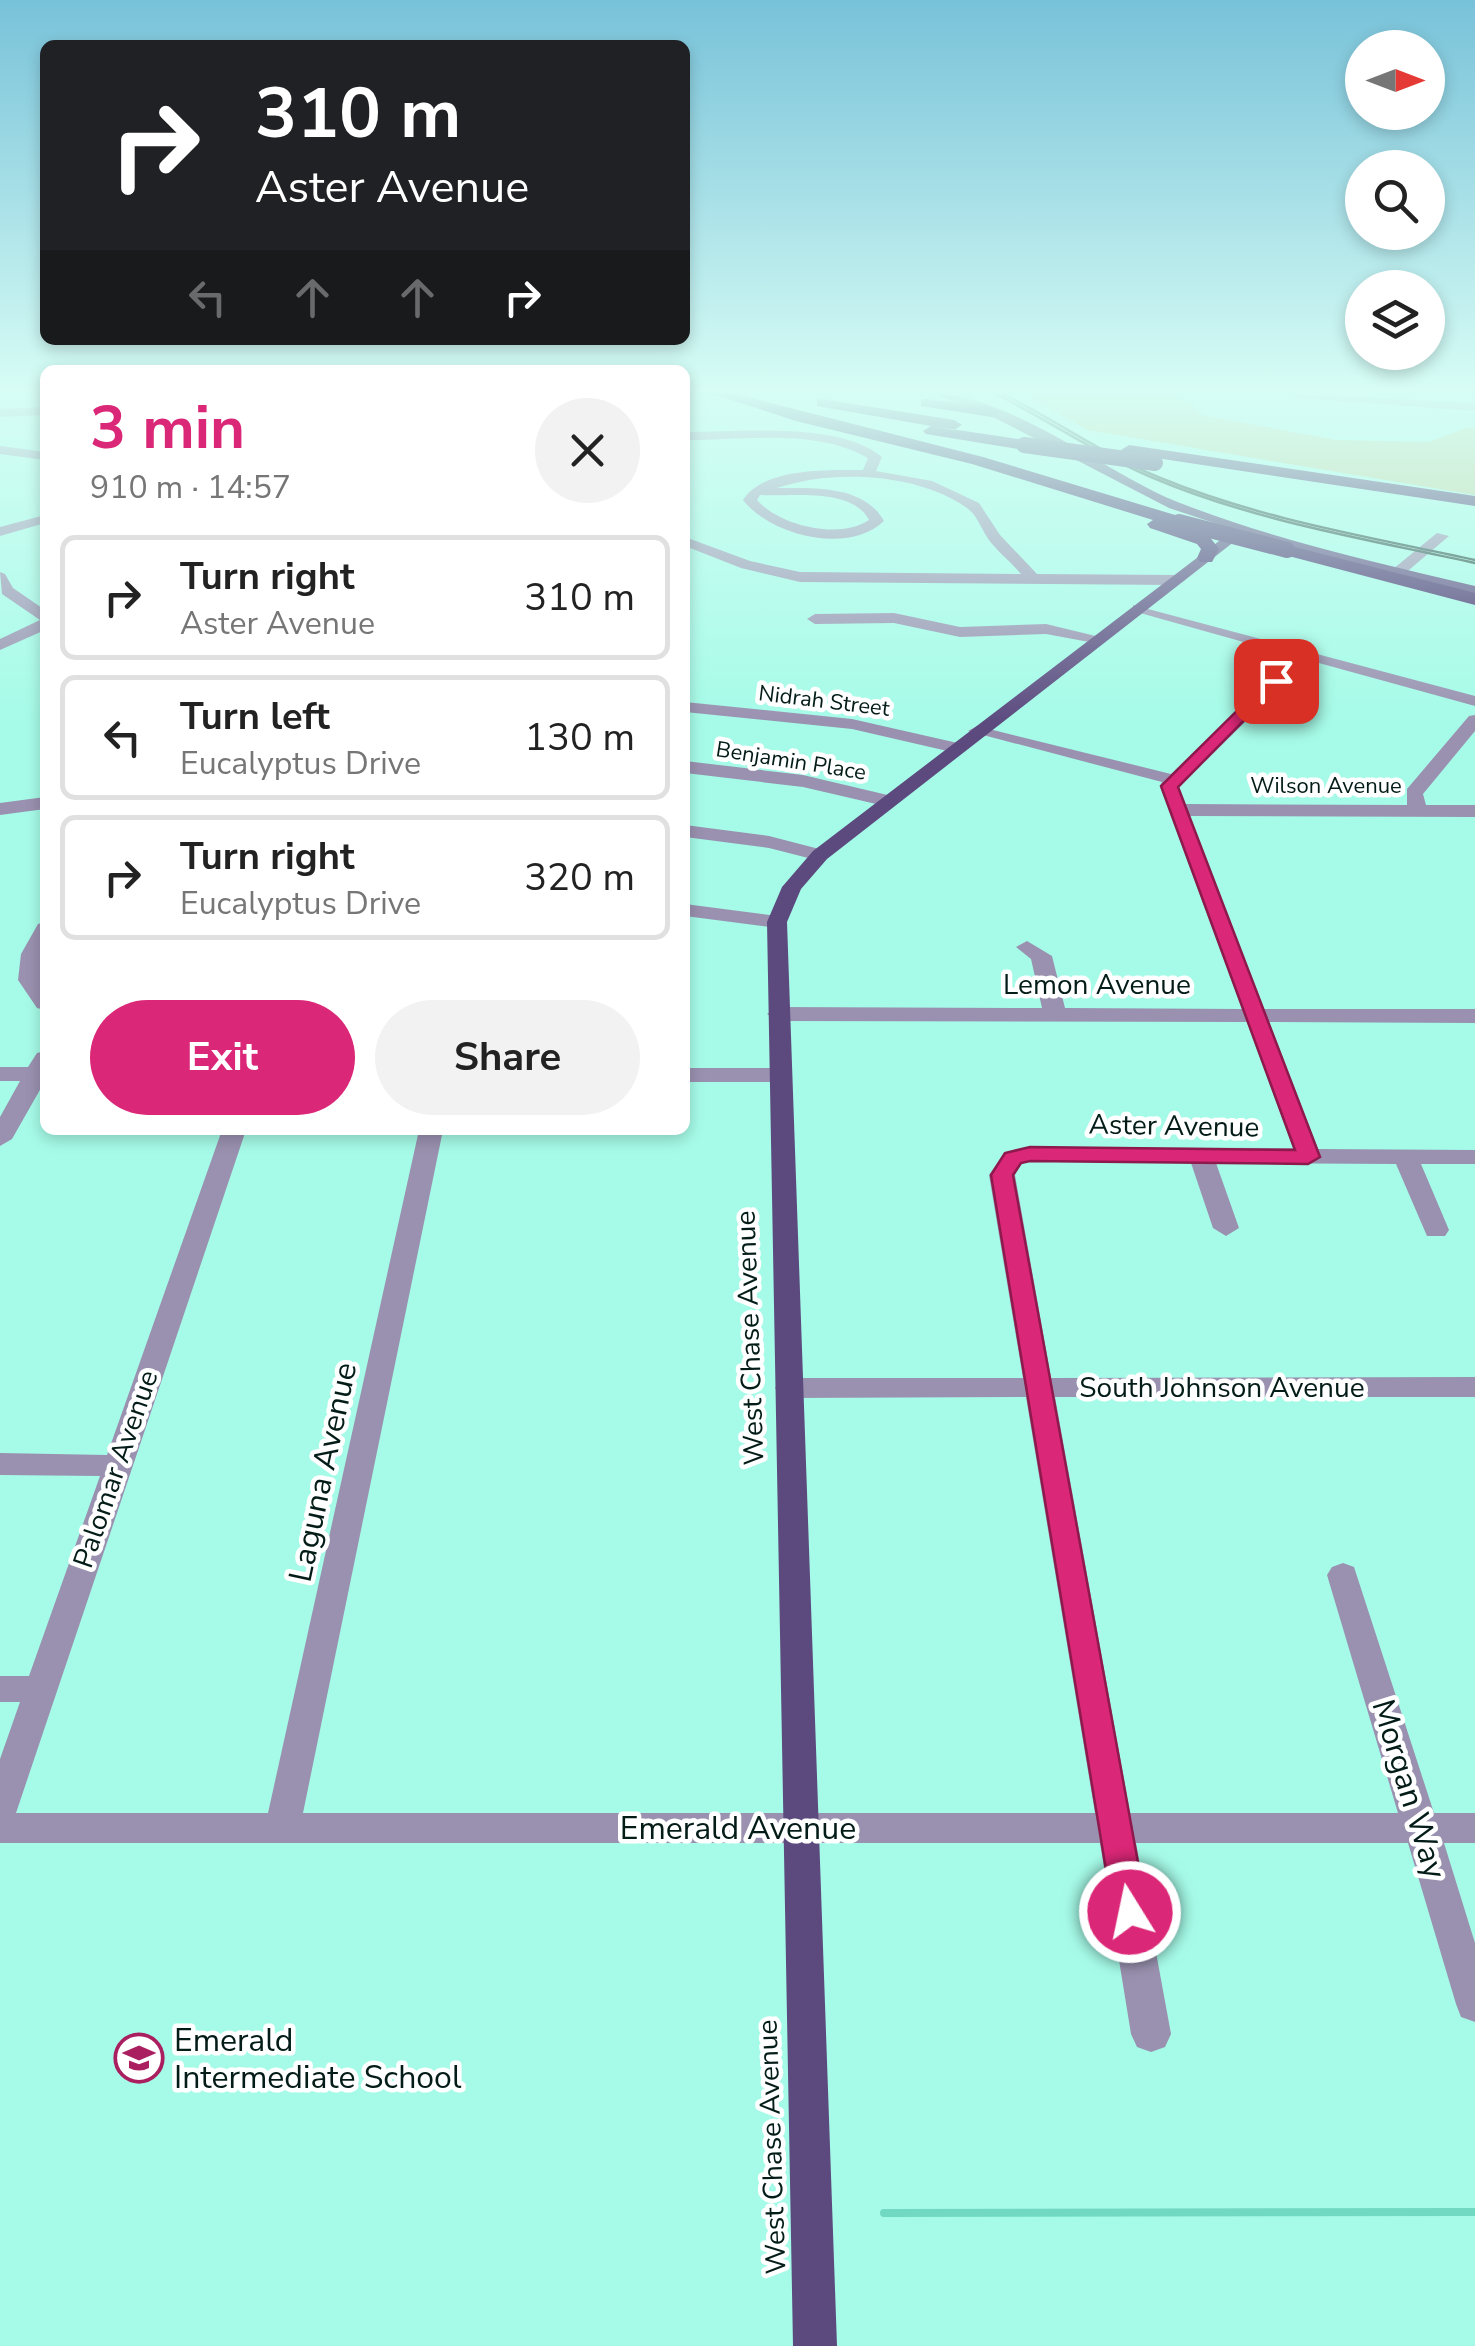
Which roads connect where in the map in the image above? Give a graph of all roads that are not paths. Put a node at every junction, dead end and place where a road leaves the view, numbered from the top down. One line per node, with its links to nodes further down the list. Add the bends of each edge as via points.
1 (752, 503): 2 (street, via 798,528 848,532 876,520)
2 (859, 503)
3 (970, 503): 19 (street)
4 (1093, 503): 11 (highway)
5 (1141, 503): 9 (highway)
6 (1160, 503): 9 (main road)
7 (1419, 503): 8 (highway, bridge)
8 (1475, 512)
9 (1177, 513): 13 (main road); 16 (highway, bridge)
10 (40, 520): 12 (street)
11 (1159, 524): 13 (highway); 17 (highway, via 1203,540 1210,549)
12 (0, 532)
13 (1226, 532): 16 (main road); 17 (main road, West Chase Avenue); 23 (main road)
14 (1442, 536): 18 (street)
15 (690, 543): 19 (street, via 746,566 800,577)
16 (1289, 547): 18 (main road); 23 (highway)
17 (1206, 558): 20 (main road, West Chase Avenue)
18 (1398, 572): 22 (main road)
19 (1032, 578): 20 (street)
20 (1177, 580): 24 (main road, West Chase Avenue)
21 (2, 589): 26 (street)
22 (1475, 591)
23 (1475, 600)
24 (1140, 608): 30 (main road, West Chase Avenue); 32 (street)
25 (1037, 614): 29 (street)
26 (40, 616)
27 (815, 619): 29 (street, via 894,618 960,632)
28 (40, 623): 31 (street)
29 (1026, 630): 30 (street)
30 (1100, 638): 36 (main road, West Chase Avenue)
31 (0, 645)
32 (1304, 654): 33 (street); 39 (street)
33 (1475, 701)
34 (690, 708): 37 (street, Nidrah Street, via 852,724)
35 (1475, 720): 44 (street, via 1414,793)
36 (978, 730): 37 (main road, West Chase Avenue); 39 (street)
37 (956, 748): 40 (main road, West Chase Avenue)
38 (690, 769): 40 (street, Benjamin Place, via 804,781)
39 (1174, 780): 43 (street, via 1169,786)
40 (889, 801): 47 (main road, West Chase Avenue)
41 (40, 804): 42 (street)
42 (0, 809)
43 (1178, 810): 44 (street, Wilson Avenue); 55 (street)
44 (1418, 811): 45 (street, Wilson Avenue)
45 (1475, 811)
46 (690, 832): 47 (street)
47 (820, 855): 49 (main road, West Chase Avenue, via 792,888)
48 (690, 911): 49 (street)
49 (778, 922): 53 (main road, West Chase Avenue)
50 (40, 938): 52 (street, via 29,980)
51 (1027, 947): 54 (street, via 1041,956)
52 (40, 996)
53 (778, 1014): 54 (street, Lemon Avenue); 61 (main road, West Chase Avenue)
54 (1055, 1015): 55 (street, Lemon Avenue)
55 (1255, 1015): 56 (street, Lemon Avenue); 66 (street)
56 (1475, 1016)
57 (40, 1069): 59 (street)
58 (40, 1072): 64 (street)
59 (0, 1074)
60 (690, 1075): 61 (street)
61 (780, 1075): 72 (main road, West Chase Avenue)
62 (232, 1135): 75 (street, Palomar Avenue)
63 (431, 1135): 81 (street, Laguna Avenue)
64 (0, 1139)
65 (1202, 1157): 66 (street, Aster Avenue); 69 (street); 73 (street, Aster Avenue, via 1013,1158 1002,1175)
66 (1308, 1157): 67 (street, Aster Avenue)
67 (1406, 1158): 68 (street, Aster Avenue); 70 (street)
68 (1475, 1158)
69 (1226, 1228)
70 (1436, 1230)
71 (1475, 1387): 73 (street, South Johnson Avenue)
72 (790, 1388): 73 (street, South Johnson Avenue); 82 (main road, West Chase Avenue)
73 (1038, 1389): 83 (street)
74 (0, 1464): 75 (street)
75 (118, 1466): 78 (street, Palomar Avenue)
76 (1343, 1575): 84 (street, Morgan Way)
77 (0, 1689): 78 (street)
78 (40, 1689): 79 (street, Palomar Avenue)
79 (0, 1810)
80 (0, 1828): 81 (street, Emerald Avenue)
81 (282, 1828): 82 (street, Emerald Avenue)
82 (801, 1828): 83 (street, Emerald Avenue); 88 (main road, West Chase Avenue)
83 (1115, 1828): 84 (street, Emerald Avenue); 87 (street)
84 (1421, 1828): 85 (street, Emerald Avenue); 86 (street, Morgan Way)
85 (1475, 1828)
86 (1475, 2004)
87 (1151, 2034)
88 (815, 2346)

